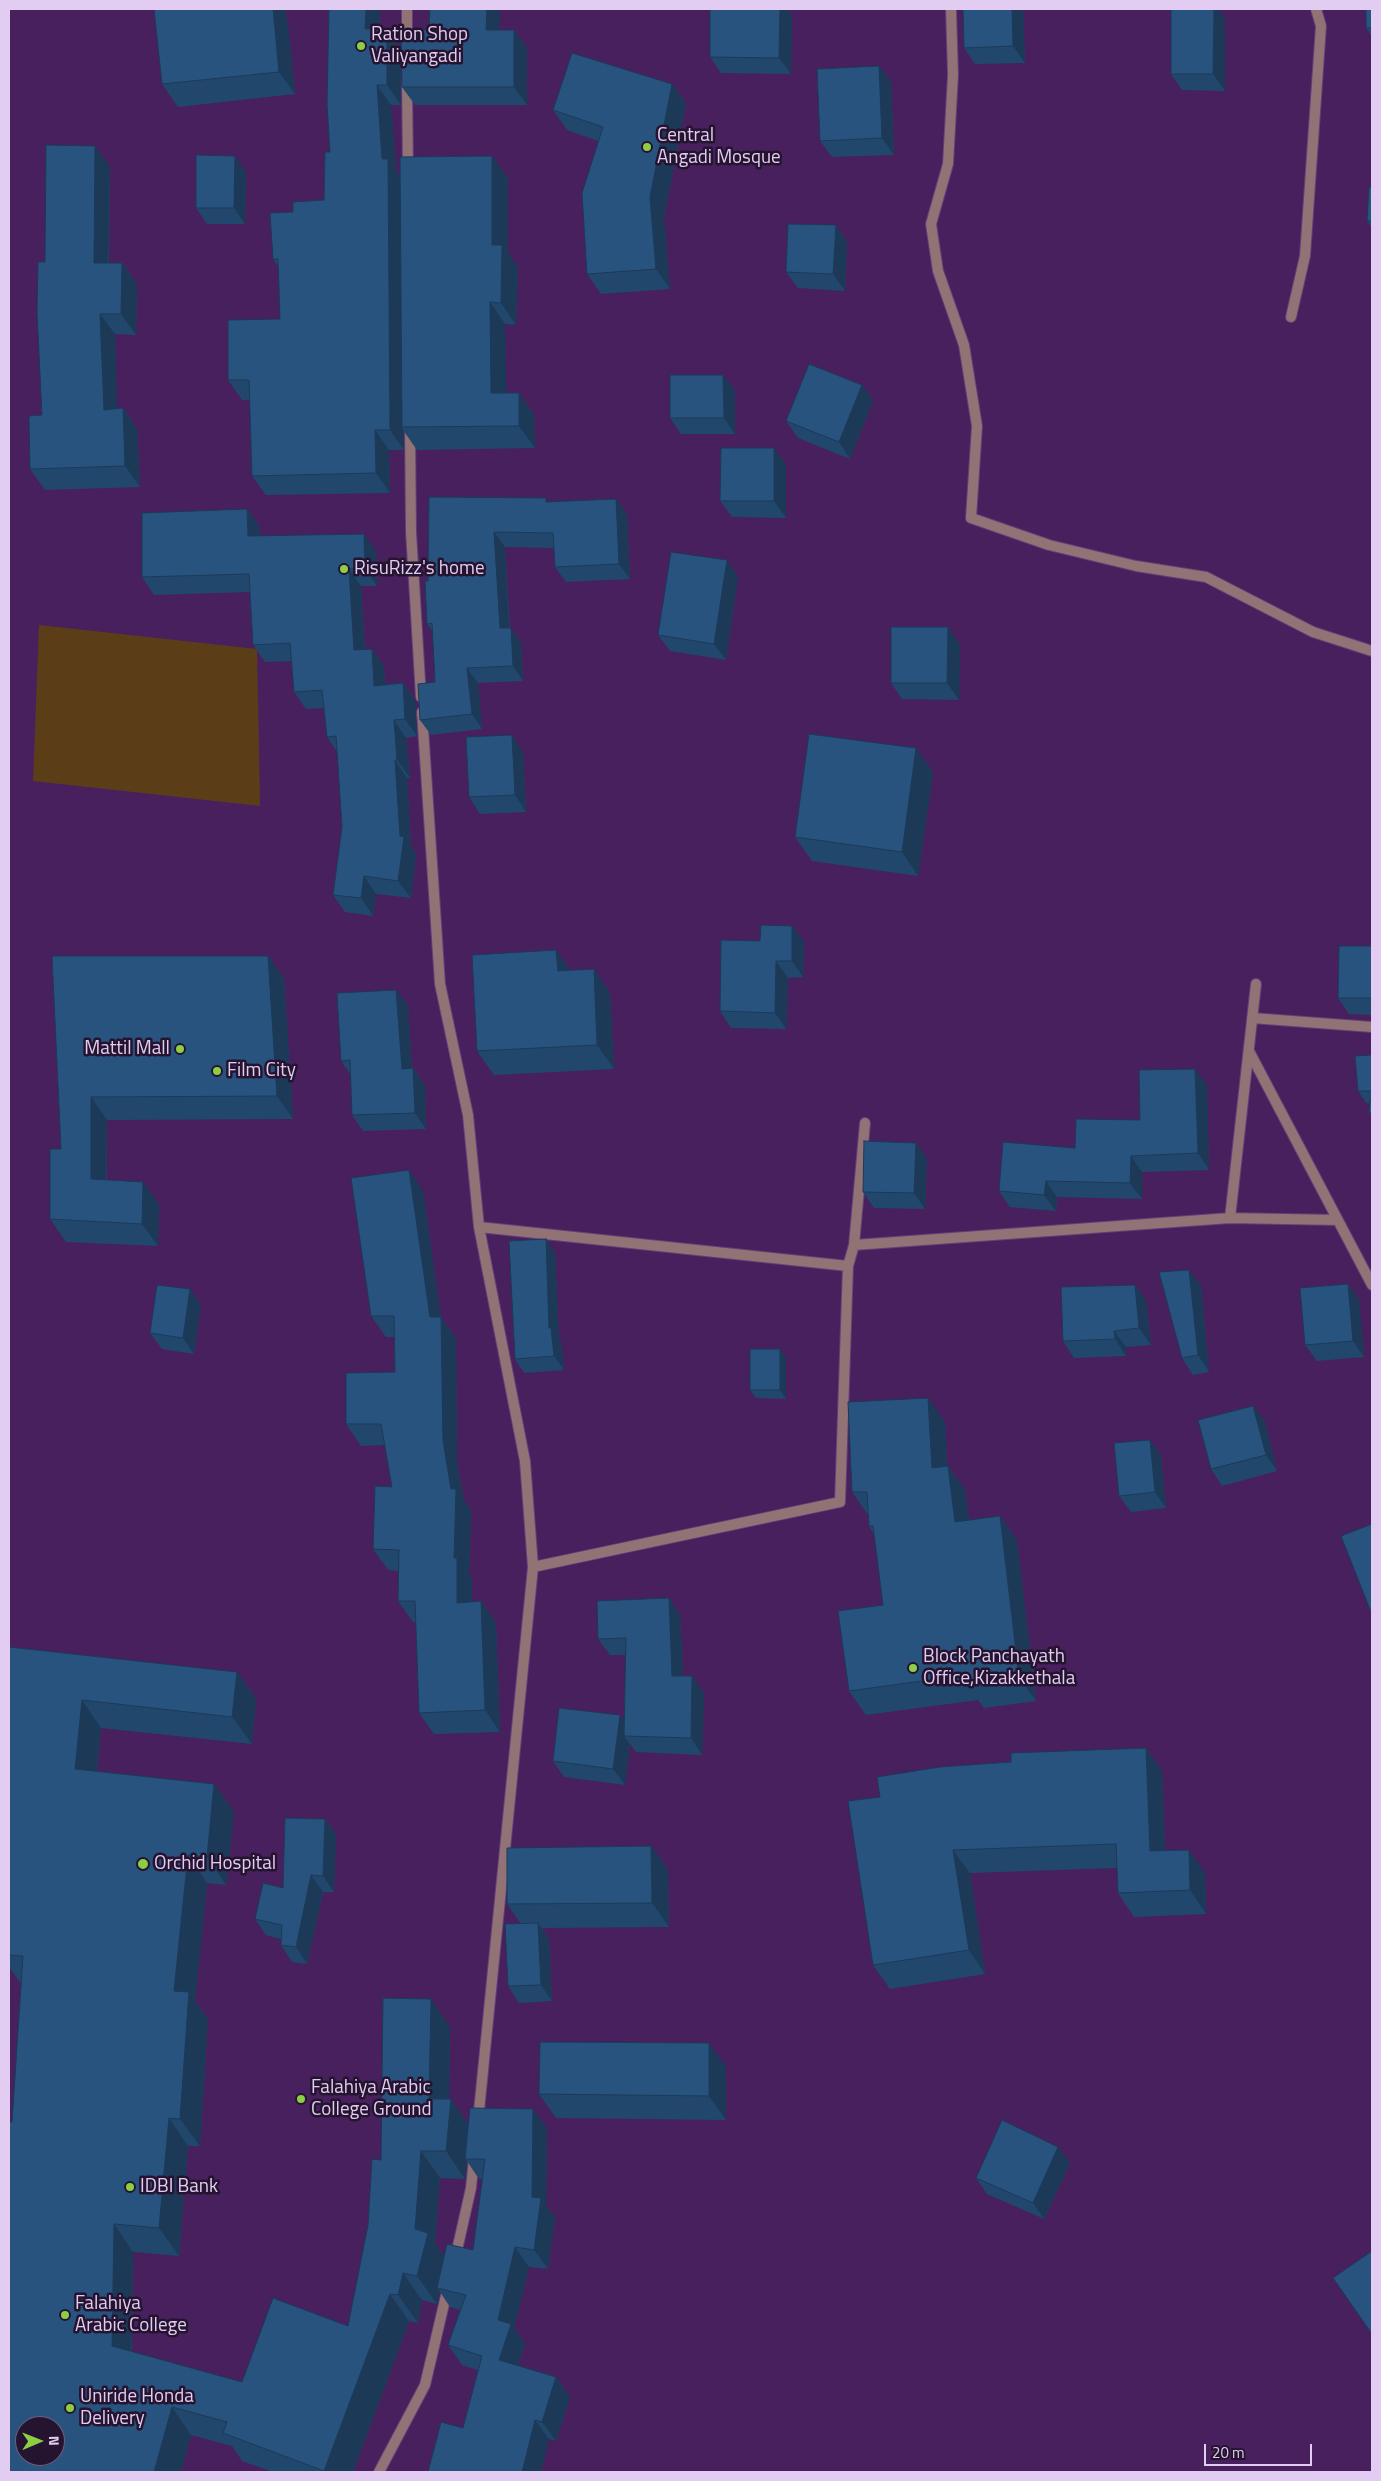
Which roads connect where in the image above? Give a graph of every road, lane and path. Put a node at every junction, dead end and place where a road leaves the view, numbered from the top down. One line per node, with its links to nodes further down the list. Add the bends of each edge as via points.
1 (407, 9): 4 (street)
2 (950, 9): 9 (street, via 953,75 948,164 932,224 938,271 964,345 977,426 971,518 1049,545 1136,566 1206,577 1313,632)
3 (1316, 9): 7 (street, via 1322,26 1305,256)
4 (407, 56)
5 (407, 75): 6 (street)
6 (408, 180)
7 (1291, 317)
8 (410, 419): 17 (street, via 411,532 440,984 468,1115)
9 (1372, 651)
10 (1256, 984): 11 (street)
11 (1252, 1018): 12 (street); 13 (street)
12 (1372, 1028)
13 (1249, 1051): 15 (street); 16 (street)
14 (865, 1122): 18 (street)
15 (1230, 1218): 16 (street); 18 (street)
16 (1338, 1220): 20 (street)
17 (479, 1227): 19 (street); 21 (street, via 525,1461)
18 (854, 1245): 19 (street)
19 (848, 1266): 21 (street, via 840,1502)
20 (1372, 1285)
21 (533, 1566): 22 (street)
22 (477, 2128)
23 (475, 2148): 24 (street, via 471,2188 425,2385)
24 (380, 2472)

